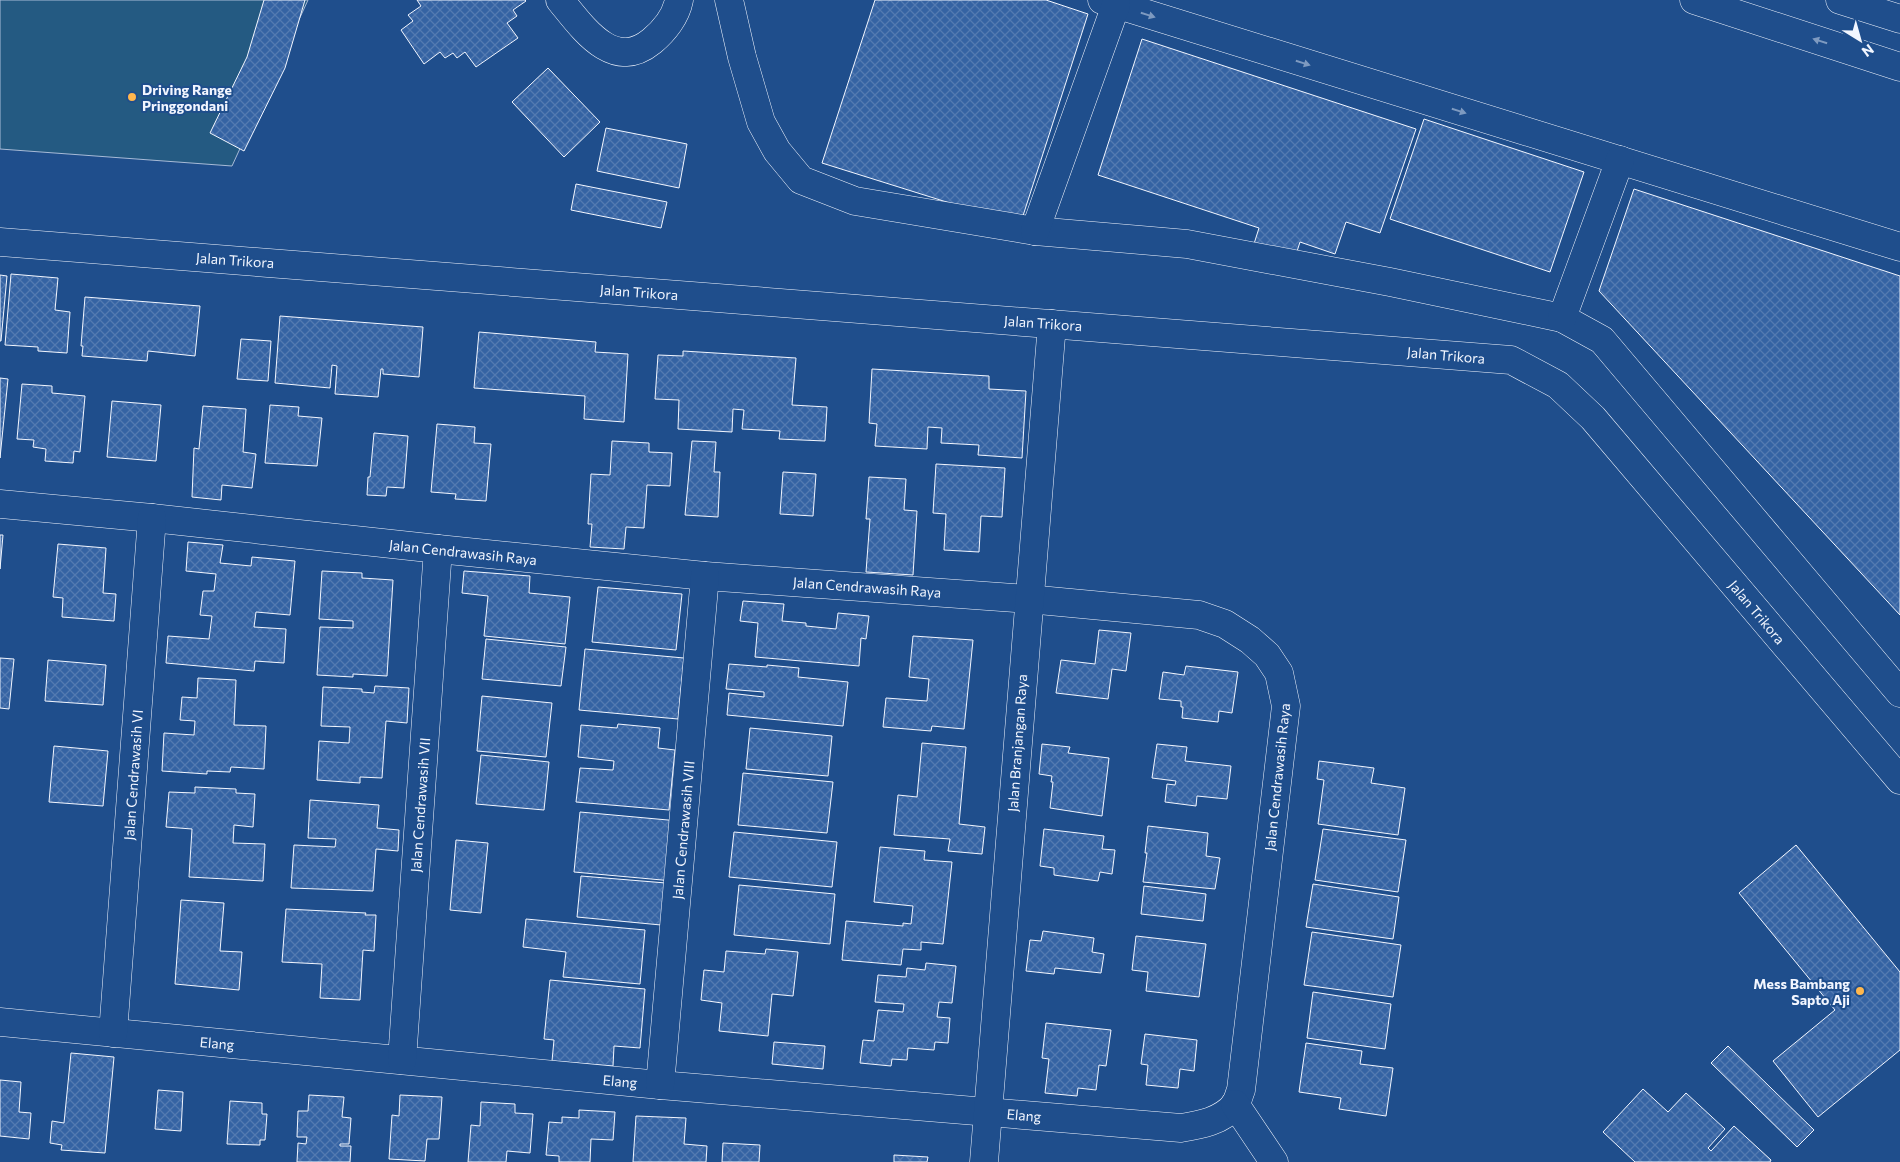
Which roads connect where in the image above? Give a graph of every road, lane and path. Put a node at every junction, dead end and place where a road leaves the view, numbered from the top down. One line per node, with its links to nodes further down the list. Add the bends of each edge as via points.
1 (560, 0): 2 (street, via 586,31 616,52 628,53 660,35 669,24)
2 (679, 0)
3 (729, 0): 10 (street, via 761,122 777,151 801,180 855,200)
4 (1694, 0): 8 (street, one-way to 4)
5 (1840, 0): 7 (street)
6 (1109, 2): 9 (street, one-way to 9); 10 (street)
7 (1900, 19)
8 (1900, 68)
9 (1620, 160): 12 (street); 13 (street)
10 (1035, 231): 13 (street, via 1187,244)
11 (0, 242): 14 (street, Jalan Trikora)
12 (1900, 247)
13 (1562, 318): 20 (street, via 1602,340)
14 (1052, 324): 19 (street, Jalan Branjangan Raya); 21 (street, Jalan Trikora, via 1511,360 1558,385 1593,418)
15 (0, 504): 16 (street, Jalan Cendrawasih Raya)
16 (152, 518): 17 (street, Jalan Cendrawasih Raya); 23 (street, Jalan Cendrawasih VI)
17 (438, 549): 18 (street, Jalan Cendrawasih Raya); 24 (street, Jalan Cendrawasih VII)
18 (704, 576): 19 (street, Jalan Cendrawasih Raya); 25 (street, Jalan Cendrawasih VIII)
19 (1028, 599): 26 (street, Jalan Cendrawasih Raya, via 1199,615 1226,624 1250,640 1267,655 1279,673 1286,706 1244,1077); 27 (street, Jalan Branjangan Raya)
20 (1900, 693)
21 (1900, 780)
22 (0, 1022): 23 (street, Elang)
23 (113, 1033): 24 (street, Elang)
24 (402, 1060): 25 (street, Elang)
25 (660, 1085): 27 (street, Elang)
26 (1235, 1104): 27 (street, Elang, via 1219,1117 1181,1128); 29 (street)
27 (989, 1112): 28 (street, Jalan Branjangan Raya)
28 (984, 1162)
29 (1274, 1162)

